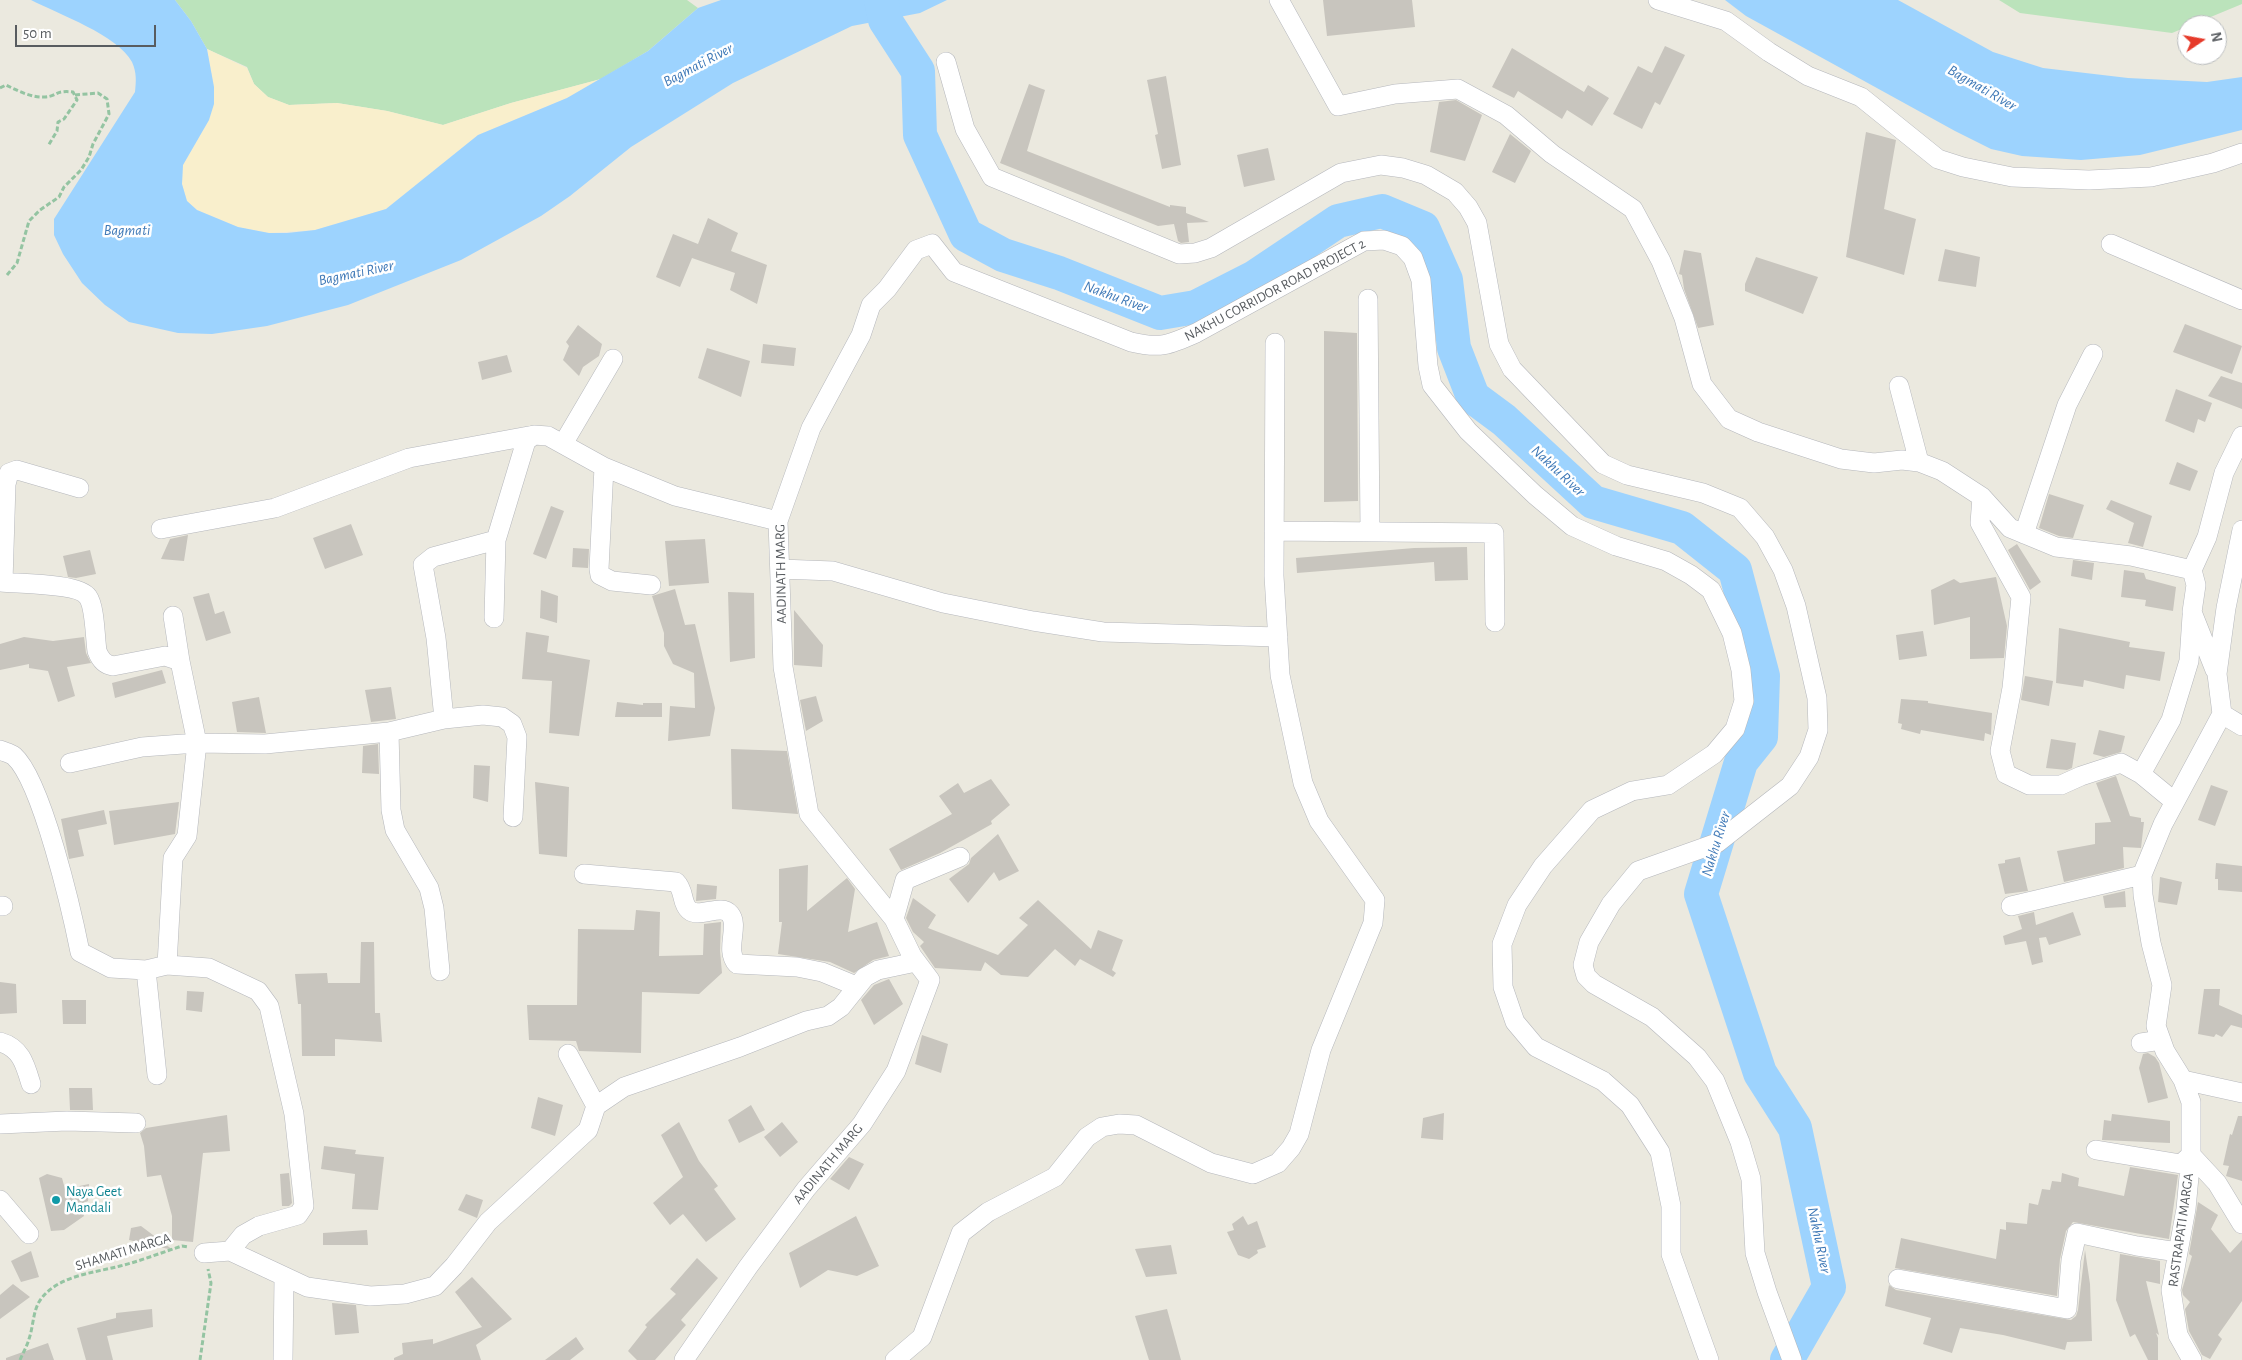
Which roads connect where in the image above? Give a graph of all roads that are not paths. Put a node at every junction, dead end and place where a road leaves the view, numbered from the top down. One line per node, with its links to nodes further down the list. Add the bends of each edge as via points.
1 (1279, 0): 16 (street, via 1338,106 1395,94 1458,89 1506,115 1552,154 1632,209 1668,277 1684,318 1702,384 1729,419 1758,432 1841,458 1874,464 1902,460)
2 (1658, 0): 4 (street, via 1726,20 1808,76 1861,97 1938,159 1963,167 2012,177 2089,180 2151,177)
3 (946, 62): 83 (street, via 965,129 992,177 1179,254 1211,248 1341,173 1381,164 1426,175 1455,192 1477,223 1499,344 1512,369 1603,464 1627,475 1702,493 1740,508 1766,537 1796,606 1817,698 1818,730 1809,757 1790,786 1716,843 1638,871 1611,904 1589,942 1583,965 1586,976 1594,984 1652,1017 1697,1056 1715,1081 1751,1179 1756,1253)
4 (2242, 153)
5 (932, 244): 20 (street, AADINATH MARG, via 916,250 871,305 861,335 811,428); 82 (street, NAKHU CORRIDOR ROAD PROJECT 2, via 954,272 1150,347 1170,344 1196,333 1364,241 1384,240 1402,246 1413,258 1421,280 1432,385 1468,431 1572,526 1616,546 1666,561 1710,590 1732,633 1741,670 1744,701 1735,729 1714,754 1668,786 1632,792 1592,810 1544,866 1517,905 1502,944 1503,987 1515,1022 1536,1047 1603,1081 1630,1105 1660,1152 1671,1206 1671,1254)
6 (2111, 244): 8 (street)
7 (1368, 298): 24 (street)
8 (2242, 300)
9 (1275, 343): 23 (street)
10 (2093, 354): 25 (street, via 2066,405)
11 (613, 359): 15 (street)
12 (1900, 386): 16 (street)
13 (534, 434): 15 (street, via 548,436); 21 (street, via 409,458 275,508); 26 (street, via 526,442)
14 (2242, 436): 28 (street, via 2224,473 2207,537)
15 (563, 444): 17 (street)
16 (1919, 462): 19 (street, via 1942,471)
17 (604, 467): 20 (street, via 675,496); 30 (street, via 600,575 612,581)
18 (79, 488): 29 (street, via 17,470 9,473)
19 (1982, 497): 25 (street, via 2010,528); 45 (street, via 1980,523 2021,598 2012,688 2000,751 2006,774 2029,785 2061,786 2121,763)
20 (778, 520): 27 (street, AADINATH MARG)
21 (161, 529)
22 (2242, 530): 37 (street)
23 (1274, 531): 24 (street); 35 (street)
24 (1370, 532): 34 (street, via 1494,533)
25 (2024, 534): 28 (street, via 2056,548 2131,556)
26 (496, 540): 33 (street); 39 (street, via 433,556 423,565 436,638)
27 (780, 569): 35 (street, via 833,571 943,602 1103,632); 52 (street, AADINATH MARG, via 783,667 809,814)
28 (2192, 570): 31 (street, via 2196,585)
29 (2, 582): 36 (street, via 76,588 87,596 97,651 107,665 165,656)
30 (651, 585)
31 (2192, 612): 37 (street); 45 (street, via 2189,661 2171,720)
32 (174, 616): 36 (street)
33 (494, 618)
34 (1495, 622)
35 (1278, 637): 81 (street, via 1280,675 1304,783 1319,821 1375,900 1373,923 1321,1050 1298,1134 1291,1148 1278,1163 1253,1174 1210,1163 1136,1125 1102,1127 1087,1137 1055,1177 988,1212 961,1233 922,1337)
36 (180, 662): 42 (street)
37 (2216, 674): 38 (street)
38 (2222, 714): 40 (street); 46 (street)
39 (444, 719): 41 (street); 47 (street, via 483,715 502,717 512,724 517,737)
40 (2242, 726)
41 (389, 732): 42 (street, via 265,744); 56 (street, via 391,810 395,830 429,888)
42 (197, 743): 44 (street, via 142,747); 54 (street, via 187,836 173,858)
43 (0, 750): 55 (street, via 14,756 26,772 39,802 73,912 80,952 111,968)
44 (70, 763)
45 (2141, 774): 46 (street)
46 (2176, 802): 50 (street)
47 (513, 817)
48 (960, 856): 52 (street, via 905,880)
49 (584, 874): 57 (street, via 676,882 682,888 688,910 694,913 725,911 731,915 732,951 737,964 797,967 822,972)
50 (2142, 875): 51 (street); 58 (street, RASTRAPATI MARGA, via 2151,943 2162,985 2156,1026)
51 (2010, 906)
52 (894, 919): 53 (street, AADINATH MARG)
53 (914, 959): 57 (street, via 878,970); 80 (street, AADINATH MARG, via 930,980 896,1071 862,1124 806,1189)
54 (167, 965): 55 (street); 74 (street, via 209,968 258,991 269,1006 294,1114 304,1206 298,1215 259,1226 243,1235)
55 (146, 970): 62 (street)
56 (440, 971)
57 (856, 986): 66 (street, via 841,1007 828,1016 806,1021 624,1087)
58 (2161, 1040): 60 (street); 63 (street, RASTRAPATI MARGA)
59 (0, 1042): 64 (street, via 22,1056)
60 (2141, 1043)
61 (568, 1054): 66 (street)
62 (157, 1075)
63 (2183, 1080): 65 (street); 70 (street, RASTRAPATI MARGA, via 2191,1102)
64 (31, 1084)
65 (2242, 1093)
66 (596, 1106): 77 (street, via 588,1130 488,1222 434,1286 405,1294 370,1296 307,1287)
67 (136, 1122): 68 (street)
68 (0, 1124)
69 (2096, 1150): 70 (street, via 2181,1164)
70 (2191, 1155): 72 (street, via 2216,1183); 75 (street, RASTRAPATI MARGA)
71 (0, 1200): 73 (street)
72 (2242, 1224)
73 (29, 1234)
74 (230, 1251): 76 (street); 77 (street)
75 (2178, 1252): 78 (street, via 2077,1233 2067,1309); 84 (street, RASTRAPATI MARGA, via 2171,1290 2172,1308 2178,1335)
76 (204, 1253)
77 (284, 1277): 79 (street)
78 (1898, 1279)
79 (283, 1360)
80 (684, 1360)
81 (895, 1360)
82 (1709, 1360)
83 (1792, 1360)
84 (2192, 1360)

